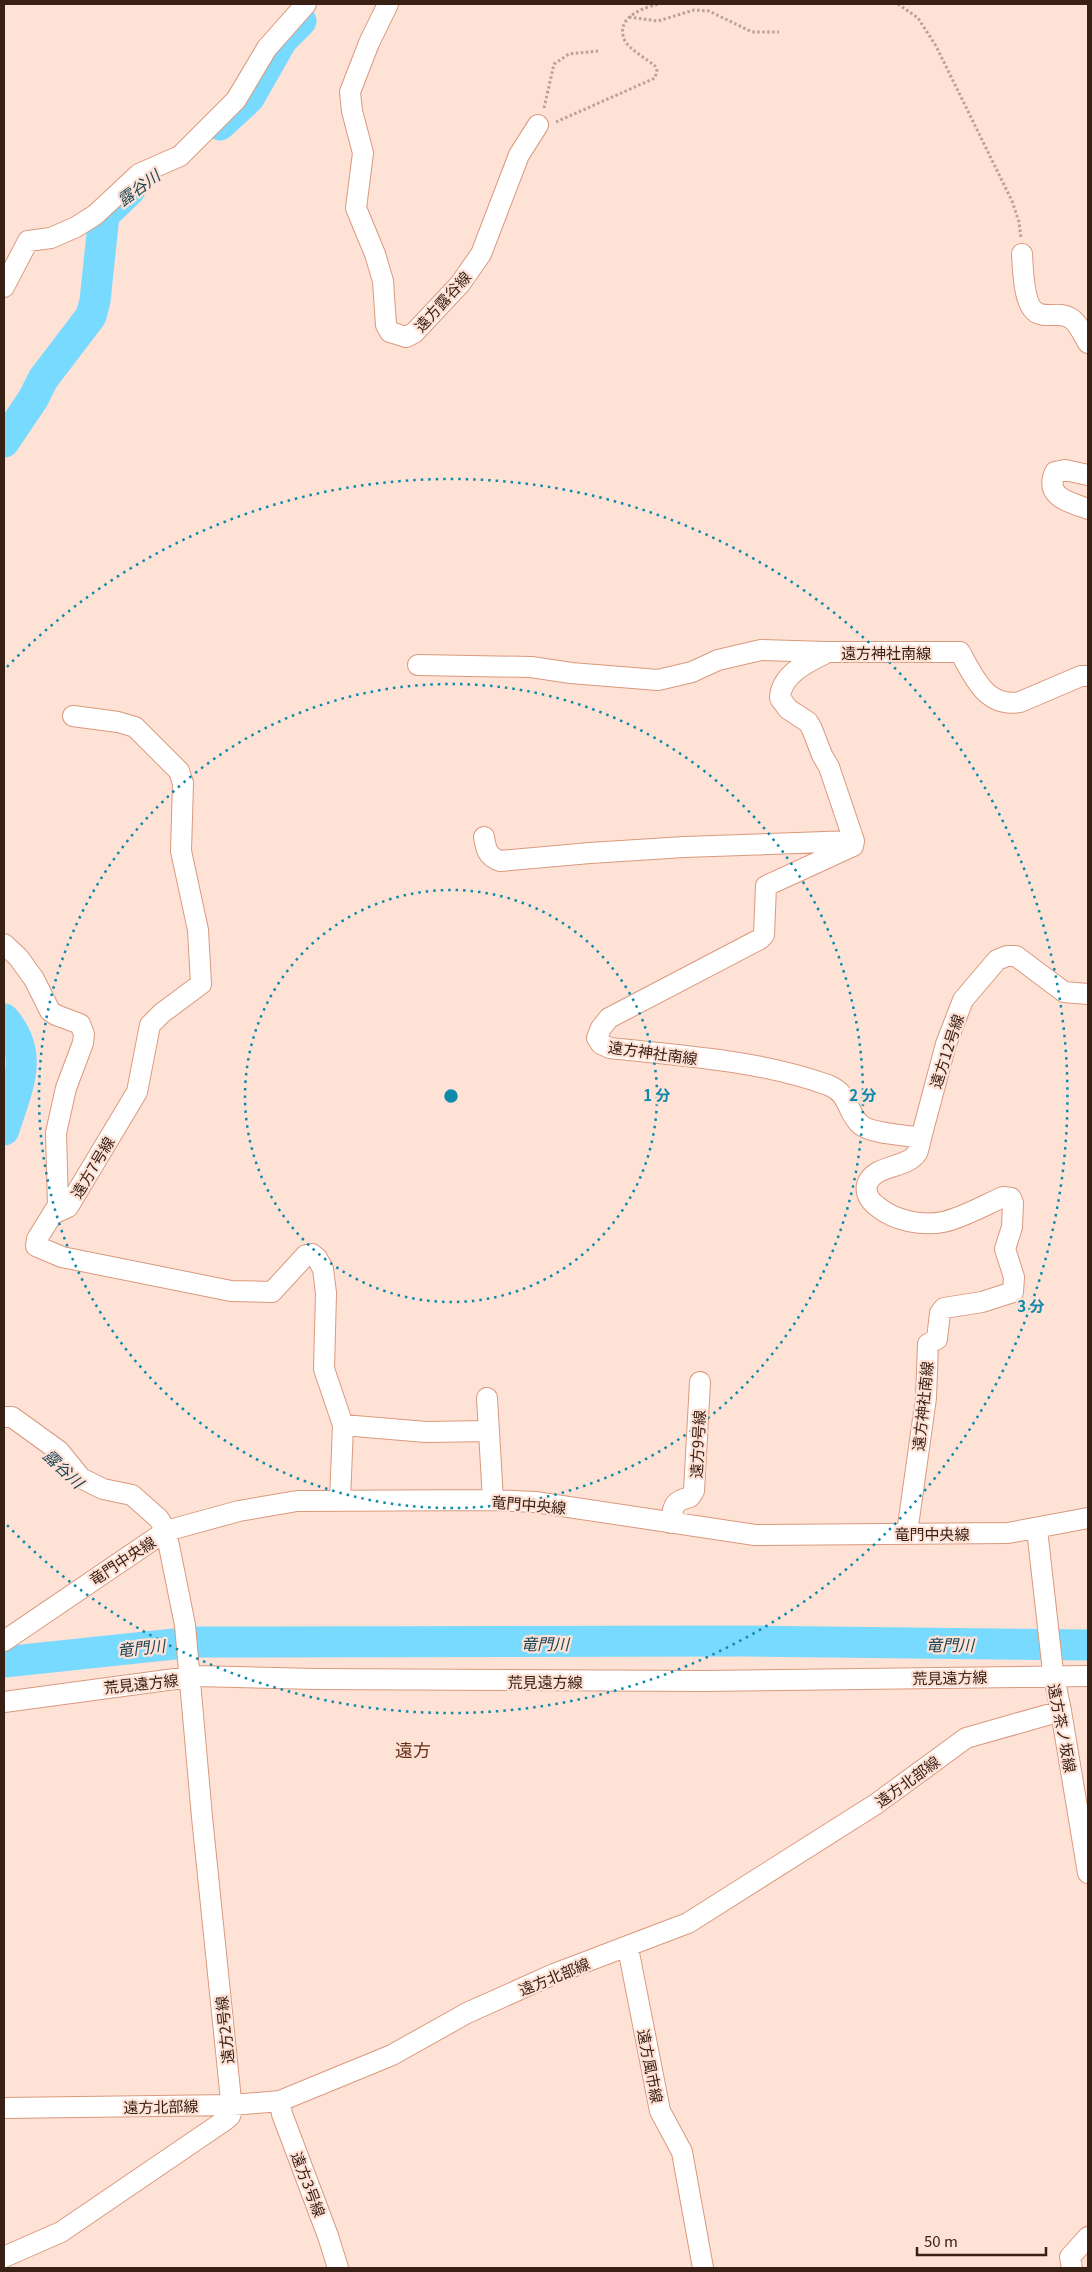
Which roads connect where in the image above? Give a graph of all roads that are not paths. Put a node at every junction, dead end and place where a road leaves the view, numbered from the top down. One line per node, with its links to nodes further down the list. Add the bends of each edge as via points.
1 (306, 4): 5 (street, via 267,48 236,100 180,156 139,174 95,215 76,227 51,238 28,241)
2 (388, 4): 3 (street, 遠方露谷線, via 350,92 364,153 356,208 383,281 386,325 390,332 406,337 414,334 460,284 481,254 519,155)
3 (538, 126)
4 (1022, 254): 6 (street, via 1029,304 1034,311 1068,316)
5 (4, 287)
6 (1088, 343)
7 (1088, 475): 8 (street, via 1065,470 1055,472 1052,480 1059,498)
8 (1088, 509)
9 (828, 652): 10 (street, via 761,650 658,680 531,667); 11 (street, 遠方神社南線, via 960,652 985,692 995,700 1010,704); 14 (street, 遠方神社南線, via 809,661 789,677 780,688 780,698 812,729 829,767)
10 (418, 665)
11 (1088, 676)
12 (73, 716): 18 (street, 遠方7号線, via 135,727 179,772 183,783 181,851 198,930 201,984 150,1025 138,1092 68,1207)
13 (484, 836): 14 (street, via 486,851 500,861 675,848)
14 (854, 841): 17 (street, 遠方神社南線, via 853,846 766,886 764,935 760,939 609,1018 597,1038 610,1048 752,1064 798,1076 839,1090 861,1125)
15 (4, 944): 18 (street, via 34,979 50,1011 80,1024 84,1034 66,1088 56,1133 58,1206)
16 (1088, 994): 17 (street, 遠方12号線, via 1064,992 1016,956 997,960 963,1000 946,1044)
17 (921, 1138): 30 (street, 遠方神社南線, via 917,1152 911,1158 874,1175 867,1185 867,1196 883,1212 923,1223 944,1222 1003,1198 1011,1198 1012,1227 1005,1248 1014,1277 1013,1292 982,1302 944,1308 940,1313 937,1339 928,1344 926,1398)
18 (53, 1214): 22 (street, 遠方7号線, via 36,1239 36,1246 45,1251 130,1272 231,1291 272,1292 306,1255 312,1254 322,1269 326,1293 324,1369)
19 (700, 1382): 27 (street, 遠方9号線, via 694,1491 690,1497 674,1505)
20 (487, 1398): 23 (street)
21 (4, 1417): 29 (street, via 12,1417 59,1451 89,1484 132,1495)
22 (343, 1425): 23 (street, via 426,1432); 25 (street, 遠方7号線)
23 (488, 1431): 24 (street)
24 (493, 1500): 25 (street, 竜門中央線); 27 (street, 竜門中央線, via 535,1502)
25 (340, 1501): 29 (street, 竜門中央線, via 297,1501 239,1511)
26 (1088, 1518): 28 (street, 竜門中央線)
27 (671, 1523): 30 (street, 竜門中央線, via 755,1535)
28 (1037, 1529): 30 (street, 竜門中央線, via 1008,1533); 32 (street, 遠方茶ノ坂線)
29 (166, 1531): 31 (street, 竜門中央線); 34 (street, 遠方2号線, via 185,1625)
30 (907, 1533)
31 (4, 1641)
32 (1053, 1674): 33 (street, 荒見遠方線); 34 (street, 荒見遠方線, via 703,1681); 36 (street, 遠方茶ノ坂線)
33 (1088, 1676)
34 (189, 1677): 35 (street, 荒見遠方線); 40 (street, 遠方2号線)
35 (4, 1702)
36 (1061, 1711): 37 (street, 遠方茶ノ坂線); 38 (street, 遠方北部線, via 966,1738 876,1804 688,1923)
37 (1088, 1874)
38 (628, 1948): 39 (street, 遠方北部線, via 554,1974 467,2013 392,2055); 45 (street, 遠方風市線, via 660,2111 682,2152)
39 (280, 2100): 40 (street, 遠方北部線); 44 (street, 遠方3号線, via 282,2114)
40 (232, 2104): 41 (street, 遠方北部線); 43 (street, via 230,2116 61,2232)
41 (4, 2108)
42 (1088, 2237): 46 (street, via 1070,2258)
43 (4, 2257)
44 (338, 2268)
45 (703, 2268)
46 (1072, 2268)

